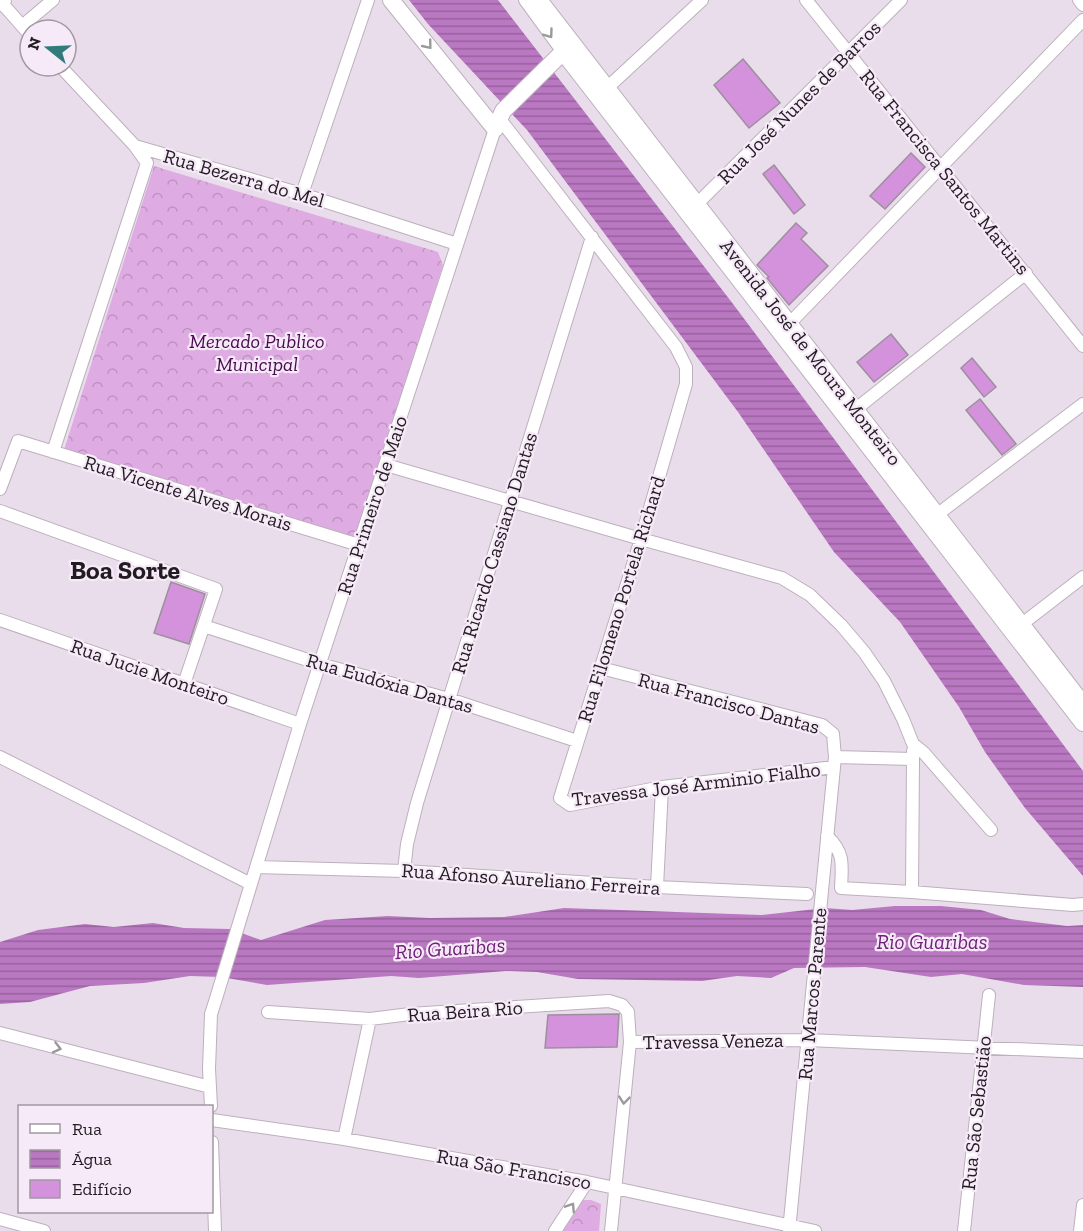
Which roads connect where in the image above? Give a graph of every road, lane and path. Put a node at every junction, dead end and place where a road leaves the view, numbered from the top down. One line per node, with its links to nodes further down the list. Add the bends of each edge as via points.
1 (53, 0): 12 (street)
2 (368, 0): 22 (street)
3 (391, 0): 19 (main road, one-way to 19)
4 (525, 0): 10 (street)
5 (702, 0): 18 (street)
6 (806, 0): 16 (street, Rua Francisca Santos Martins)
7 (901, 0): 16 (street, Rua José Nunes de Barros)
8 (1079, 0): 11 (street)
9 (1, 2): 14 (street)
10 (538, 5): 15 (main road, Avenida José de Moura Monteiro)
11 (1083, 5)
12 (37, 18)
13 (1083, 20): 21 (street)
14 (18, 22)
15 (567, 47): 18 (main road, Avenida José de Moura Monteiro); 19 (main road); 48 (main road, Avenida José de Moura Monteiro)
16 (847, 52): 21 (street, Rua Francisca Santos Martins); 23 (street, Rua José Nunes de Barros)
17 (71, 78): 20 (street)
18 (607, 88): 23 (main road, Avenida José de Moura Monteiro)
19 (499, 119): 24 (street, Rua Filomeno Portela Richard); 25 (street, Rua Primeiro de Maio)
20 (135, 146): 22 (street, Rua Bezerra do Mel); 31 (street, via 147,163)
21 (940, 166): 26 (street, Rua Francisca Santos Martins); 27 (street)
22 (302, 194): 25 (street, Rua Bezerra do Mel)
23 (697, 204): 27 (main road, Avenida José de Moura Monteiro)
24 (592, 237): 34 (street, Rua Ricardo Cassiano Dantas); 37 (street, Rua Filomeno Portela Richard, via 683,360 688,374)
25 (457, 244): 32 (street, Rua Primeiro de Maio)
26 (1026, 273): 28 (street, Rua Francisca Santos Martins); 30 (street)
27 (789, 324): 30 (main road, Avenida José de Moura Monteiro)
28 (1083, 346)
29 (1083, 404): 36 (street)
30 (856, 409): 36 (main road, Avenida José de Moura Monteiro)
31 (53, 452): 33 (street, Rua Vicente Alves Morais, via 18,441); 38 (street, Rua Vicente Alves Morais)
32 (386, 465): 34 (street); 38 (street, Rua Primeiro de Maio)
33 (0, 489)
34 (510, 500): 37 (street); 46 (street, Rua Ricardo Cassiano Dantas)
35 (0, 511): 42 (street, via 216,590)
36 (938, 514): 41 (main road, Avenida José de Moura Monteiro)
37 (641, 539): 44 (street, Rua Filomeno Portela Richard); 51 (street, via 782,578 810,595 864,652 894,700)
38 (359, 545): 43 (street, Rua Primeiro de Maio)
39 (1083, 577): 41 (street)
40 (0, 620): 45 (street, Rua Jucie Monteiro)
41 (1022, 624): 47 (main road, Avenida José de Moura Monteiro)
42 (204, 626): 43 (street, Rua Eudóxia Dantas); 45 (street)
43 (320, 664): 46 (street, Rua Eudóxia Dantas); 49 (street, Rua Primeiro de Maio)
44 (601, 668): 50 (street, Rua Filomeno Portela Richard); 54 (street, Rua Francisco Dantas, via 822,725 833,734)
45 (184, 684): 49 (street, Rua Jucie Monteiro)
46 (449, 699): 50 (street, Rua Eudóxia Dantas); 60 (street, Rua Ricardo Cassiano Dantas, via 411,825)
47 (1083, 704)
48 (1083, 723)
49 (300, 724): 59 (street, Rua Primeiro de Maio)
50 (577, 741): 56 (street, Rua Filomeno Portela Richard)
51 (913, 744): 53 (street); 57 (street)
52 (0, 757): 61 (street)
53 (913, 759): 54 (street, Travessa José Arminio Fialho); 63 (street)
54 (834, 762): 55 (street, Travessa José Arminio Fialho); 58 (street, Rua Marcos Parente)
55 (662, 787): 56 (street, Travessa José Arminio Fialho, via 570,804); 62 (street)
56 (560, 798)
57 (991, 830)
58 (827, 836): 63 (street, via 842,858 841,888); 70 (street, Rua Marcos Parente)
59 (256, 867): 60 (street, Rua Afonso Aureliano Ferreira); 61 (street, Rua Primeiro de Maio)
60 (404, 871): 62 (street, Rua Afonso Aureliano Ferreira)
61 (251, 884): 74 (street, Rua Primeiro de Maio, via 212,1014)
62 (657, 887): 64 (street, Rua Afonso Aureliano Ferreira)
63 (912, 892): 65 (street)
64 (807, 894)
65 (1083, 904)
66 (989, 995): 72 (street, Rua São Sebastião)
67 (268, 1012): 68 (street, Rua Beira Rio)
68 (370, 1019): 71 (street, Rua Beira Rio, via 609,1001 622,1005 628,1012); 77 (street)
69 (0, 1033): 74 (street, one-way to 74)
70 (808, 1040): 71 (street, Travessa Veneza); 72 (street, Travessa Veneza); 83 (street, Rua Marcos Parente)
71 (630, 1042): 80 (street, one-way to 80)
72 (983, 1048): 73 (street, Travessa Veneza); 89 (street, Rua São Sebastião)
73 (1083, 1052)
74 (210, 1087): 75 (street, Rua Primeiro de Maio)
75 (211, 1105)
76 (213, 1120): 77 (street, Rua São Francisco)
77 (344, 1139): 79 (street, Rua São Francisco)
78 (213, 1172): 85 (street)
79 (587, 1182): 80 (street, Rua São Francisco); 86 (street, one-way to 79)
80 (616, 1188): 83 (street, Rua São Francisco); 87 (street)
81 (1083, 1205): 90 (street)
82 (0, 1219): 84 (street)
83 (790, 1229): 88 (street, Rua São Francisco)
84 (44, 1231)
85 (215, 1231)
86 (555, 1231)
87 (611, 1231)
88 (815, 1231)
89 (964, 1231)
90 (1080, 1231)

